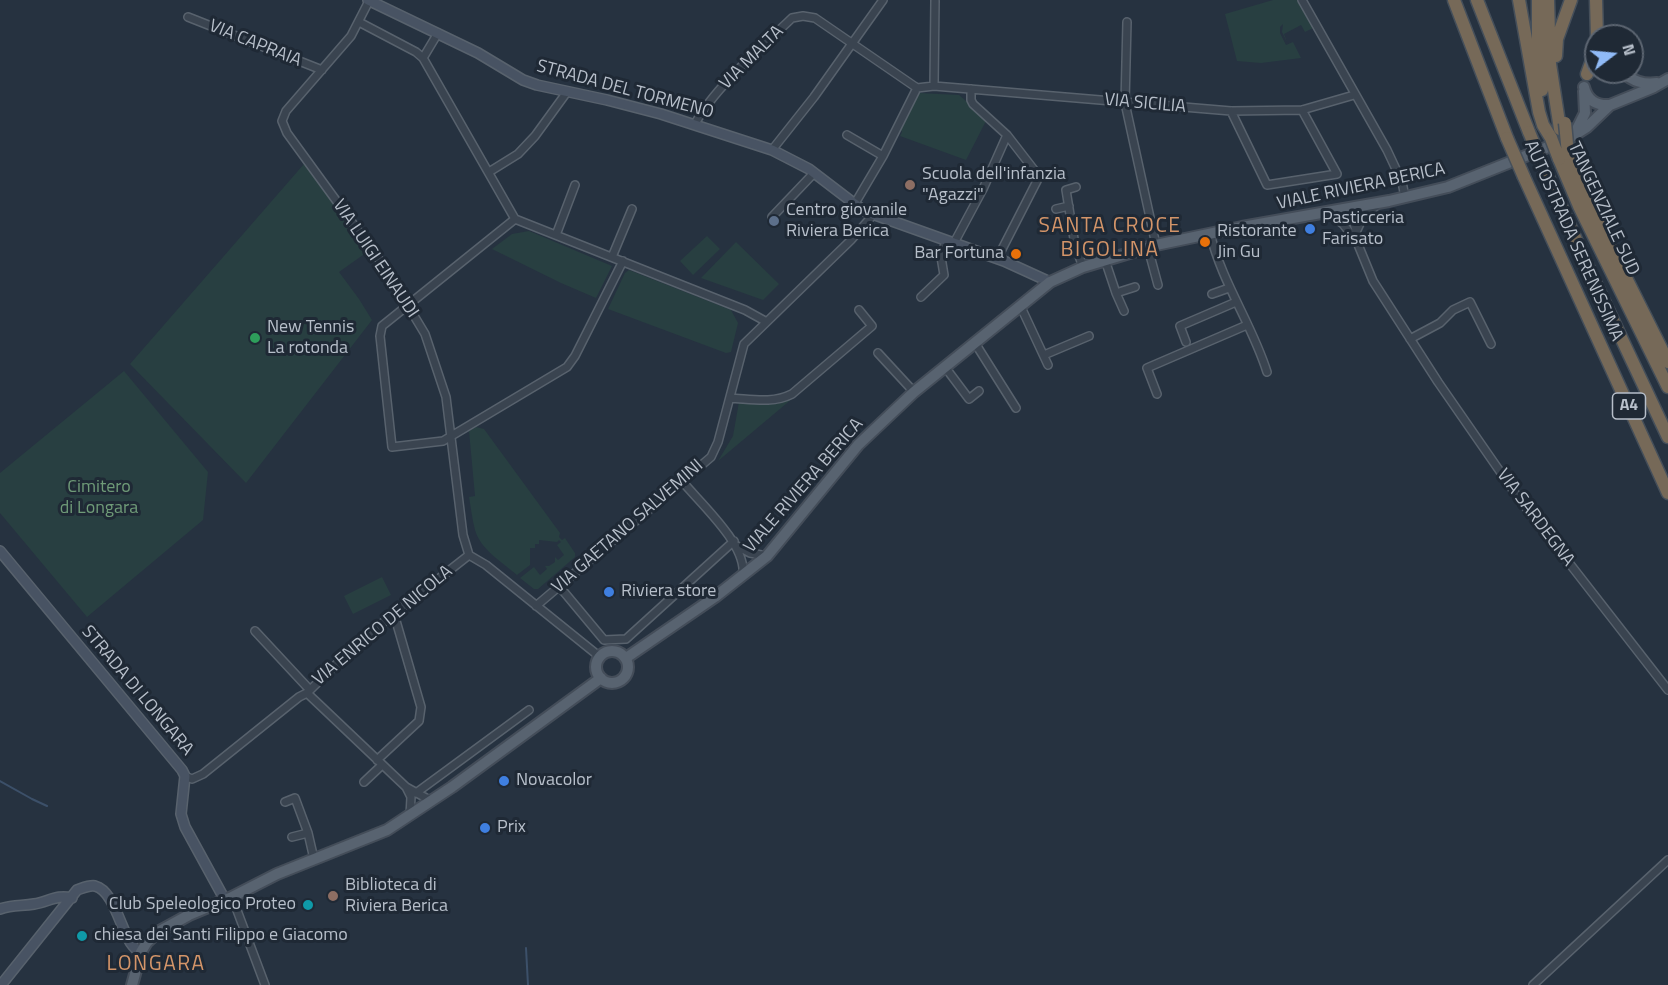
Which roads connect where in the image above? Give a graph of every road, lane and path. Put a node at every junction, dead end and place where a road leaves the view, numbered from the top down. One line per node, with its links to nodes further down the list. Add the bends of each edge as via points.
1 (368, 0): 13 (street, VIA LUIGI EINAUDI); 16 (street, STRADA DEL TORMENO)
2 (883, 0): 17 (street)
3 (1302, 0): 29 (street)
4 (1454, 0): 103 (highway, AUTOSTRADA SERENISSIMA / A4, bridge, via 1507,138)
5 (1477, 0): 101 (highway, AUTOSTRADA SERENISSIMA / A4, bridge, via 1544,168)
6 (1519, 0): 35 (highway, via 1539,112 1543,125)
7 (1538, 0): 35 (highway, TANGENZIALE SUD, via 1540,82)
8 (1548, 0): 35 (highway, TANGENZIALE SUD, via 1550,64)
9 (1571, 0): 35 (highway, via 1556,49)
10 (1596, 0): 15 (highway)
11 (935, 1): 24 (street)
12 (188, 17): 19 (street, VIA CAPRAIA)
13 (359, 22): 18 (street); 19 (street, VIA LUIGI EINAUDI)
14 (1127, 22): 30 (street)
15 (1597, 24)
16 (438, 33): 18 (street); 28 (street, STRADA DEL TORMENO, via 523,80)
17 (852, 42): 25 (street, VIA MALTA); 34 (street, VIA MALTA, via 815,18 792,18 708,103); 39 (street)
18 (423, 58): 42 (street)
19 (322, 70): 78 (street, VIA LUIGI EINAUDI, via 286,111 283,127 386,269)
20 (1667, 79): 21 (main road, VIALE RIVIERA BERICA); 31 (main road, VIALE RIVIERA BERICA)
21 (1644, 83)
22 (1585, 84): 26 (main road)
23 (1625, 84): 31 (main road, VIALE RIVIERA BERICA, via 1624,93)
24 (934, 86): 25 (street, VIA SICILIA); 27 (street, VIA SICILIA)
25 (917, 87): 40 (street)
26 (1584, 87): 31 (main road, via 1588,98 1598,105); 38 (main road, via 1585,113)
27 (971, 89): 30 (street, VIA SICILIA); 37 (street, via 973,104)
28 (567, 92): 34 (street, STRADA DEL TORMENO); 42 (street, via 518,154)
29 (1354, 95): 33 (street, VIA SICILIA); 46 (street, via 1387,150)
30 (1125, 102): 32 (street, VIA SICILIA); 63 (street)
31 (1613, 104): 38 (main road, VIALE RIVIERA BERICA)
32 (1231, 111): 33 (street, VIA SICILIA); 33 (street, via 1267,185 1337,174)
33 (1302, 111)
34 (695, 124): 39 (street, STRADA DEL TORMENO)
35 (1559, 130): 41 (highway, bridge); 41 (highway, TANGENZIALE SUD, bridge)
36 (847, 135): 40 (street)
37 (1007, 135): 61 (street, via 983,189); 65 (street, via 1038,179)
38 (1573, 136): 46 (main road, VIALE RIVIERA BERICA, via 1471,179)
39 (772, 150): 43 (street, STRADA DEL TORMENO)
40 (883, 156): 48 (street)
41 (1563, 156): 90 (highway, TANGENZIALE SUD); 94 (highway, TANGENZIALE SUD, via 1579,206)
42 (489, 172): 56 (street)
43 (814, 172): 48 (street, STRADA DEL TORMENO); 55 (street)
44 (575, 185): 60 (street)
45 (1076, 187): 49 (street, via 1066,190)
46 (1405, 197): 47 (main road, VIALE RIVIERA BERICA)
47 (1380, 202): 50 (main road, VIALE RIVIERA BERICA); 58 (street, via 1364,215)
48 (854, 205): 54 (street, STRADA DEL TORMENO)
49 (1069, 206): 51 (street); 68 (street, via 1071,237)
50 (1347, 208): 53 (main road, VIALE RIVIERA BERICA); 57 (street); 58 (street, VIA SARDEGNA)
51 (1056, 209)
52 (632, 210): 64 (street)
53 (1327, 211): 57 (street, VIA SARDEGNA); 59 (main road, VIALE RIVIERA BERICA)
54 (873, 215): 61 (street, STRADA DEL TORMENO); 81 (street, VIA GAETANO SALVEMINI)
55 (772, 217)
56 (515, 219): 60 (street); 78 (street)
57 (1343, 224): 62 (street, VIA SARDEGNA)
58 (1356, 232): 62 (street, VIA SARDEGNA)
59 (1210, 233): 63 (main road, VIALE RIVIERA BERICA); 72 (street)
60 (556, 235): 64 (street)
61 (950, 242): 65 (street, STRADA DEL TORMENO); 75 (street, via 941,256 944,275)
62 (1357, 242): 84 (street, VIA SARDEGNA, via 1373,281)
63 (1152, 247): 66 (main road, VIALE RIVIERA BERICA); 70 (street)
64 (612, 257): 67 (street)
65 (997, 259): 69 (street, STRADA DEL TORMENO)
66 (1105, 260): 68 (main road, VIALE RIVIERA BERICA); 73 (street)
67 (623, 261): 81 (street); 100 (street, via 567,367)
68 (1083, 267): 69 (main road, VIALE RIVIERA BERICA)
69 (1050, 282): 77 (main road, VIALE RIVIERA BERICA)
70 (1158, 285)
71 (1135, 287): 73 (street)
72 (1229, 288): 74 (street); 76 (street)
73 (1116, 293): 80 (street)
74 (1212, 294)
75 (921, 297)
76 (1236, 302): 82 (street); 85 (street, via 1180,326)
77 (1020, 305): 86 (main road, VIALE RIVIERA BERICA); 89 (street)
78 (408, 306): 100 (street, VIA LUIGI EINAUDI, via 425,334 438,370); 100 (street, via 384,324 380,332 392,447 443,441)
79 (859, 310): 98 (street, via 872,326 792,394 772,401)
80 (1124, 311)
81 (765, 321): 98 (street, VIA GAETANO SALVEMINI, via 744,344)
82 (1247, 325): 93 (street); 97 (street, via 1147,368)
83 (1089, 336): 89 (street)
84 (1410, 339): 87 (street, via 1470,302); 116 (street, VIA SARDEGNA, via 1517,496)
85 (1186, 342)
86 (975, 343): 92 (main road, VIALE RIVIERA BERICA); 99 (street)
87 (1491, 344)
88 (878, 353): 96 (street)
89 (1044, 355): 91 (street)
90 (1668, 362)
91 (1048, 364)
92 (945, 367): 95 (street, via 969,399); 96 (main road, VIALE RIVIERA BERICA)
93 (1267, 372)
94 (1668, 387)
95 (979, 391)
96 (914, 392): 107 (main road, VIALE RIVIERA BERICA, via 858,445)
97 (1157, 394)
98 (730, 398): 102 (street, VIA GAETANO SALVEMINI, via 711,457)
99 (1016, 408)
100 (451, 436): 106 (street, VIA LUIGI EINAUDI)
101 (1668, 437)
102 (682, 482): 104 (street); 109 (street, VIA GAETANO SALVEMINI)
103 (1668, 493)
104 (735, 544): 107 (street, via 750,553); 108 (street, via 743,561); 109 (street, via 626,639 604,640)
105 (0, 551): 120 (street, STRADA DI LONGARA)
106 (469, 555): 110 (street, VIA ENRICO DE NICOLA); 111 (street, VIA ENRICO DE NICOLA)
107 (767, 556): 108 (main road, VIALE RIVIERA BERICA)
108 (743, 576): 114 (main road, VIALE RIVIERA BERICA)
109 (559, 586): 110 (street, VIA GAETANO SALVEMINI)
110 (536, 606): 113 (street, VIA ENRICO DE NICOLA)
111 (394, 614): 117 (street, VIA ENRICO DE NICOLA); 119 (street, via 421,715)
112 (255, 631): 117 (street, VIA ENRICO DE NICOLA)
113 (600, 657): 114 (main road, via 613,651); 115 (main road, via 596,668)
114 (626, 658): 115 (main road, via 627,674 620,681 610,683)
115 (601, 678): 124 (main road)
116 (1668, 690)
117 (308, 691): 119 (street); 120 (street, VIA ENRICO DE NICOLA, via 203,774 192,779)
118 (529, 710): 123 (street)
119 (380, 763): 121 (street); 122 (street)
120 (185, 776): 132 (street, STRADA DI LONGARA, via 184,827)
121 (364, 782)
122 (406, 787): 123 (street); 126 (street, via 411,797)
123 (417, 793): 124 (street)
124 (434, 800): 126 (main road)
125 (285, 802): 127 (street, via 295,798)
126 (410, 816): 129 (main road, via 387,830)
127 (308, 833): 128 (street); 129 (street)
128 (292, 837)
129 (314, 859): 132 (main road)
130 (1668, 860): 138 (street)
131 (72, 898): 133 (street, via 58,896); 134 (street, via 86,886 101,889 133,946); 135 (street)
132 (228, 898): 134 (main road, via 158,932); 137 (street)
133 (0, 909)
134 (141, 952): 136 (main road)
135 (1, 985)
136 (132, 985)
137 (266, 985)
138 (1533, 985)

